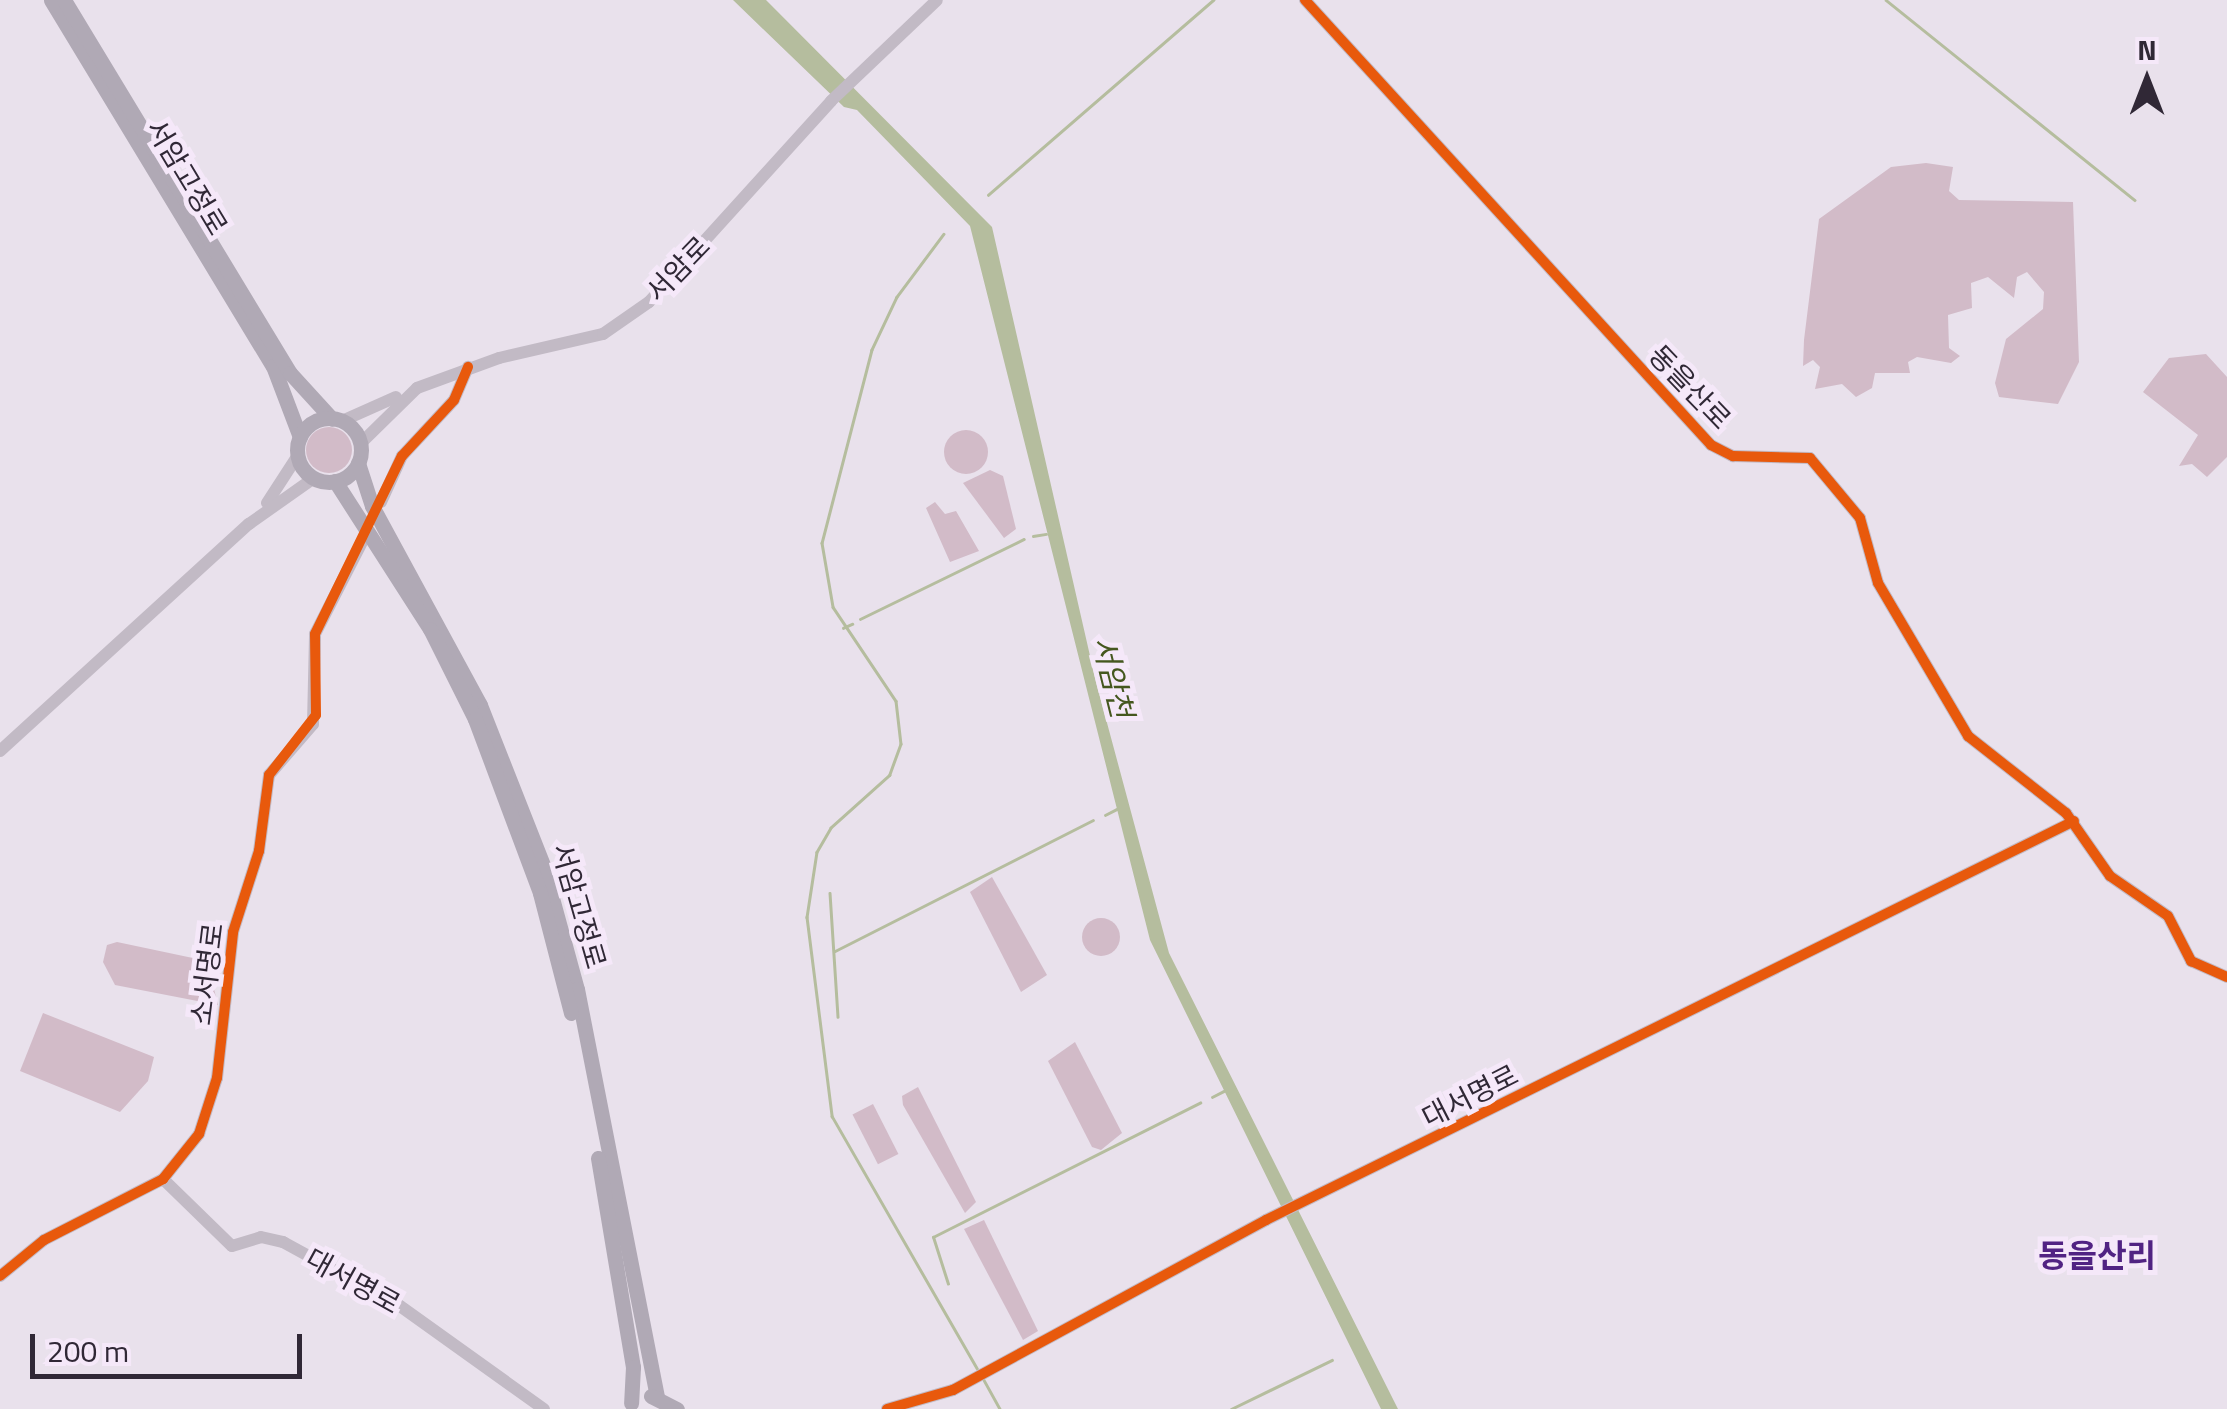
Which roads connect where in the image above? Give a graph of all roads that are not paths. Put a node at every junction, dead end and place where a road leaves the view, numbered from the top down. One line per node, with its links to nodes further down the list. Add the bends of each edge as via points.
1 (50, 0): 8 (main road, 서암고정로, via 273,366)
2 (64, 0): 7 (main road, 서암고정로, via 290,373)
3 (937, 0): 5 (street, 서암로, via 831,101 625,320 585,340)
4 (1305, 0): 18 (street, 동을산로, via 1711,445 1733,456 1810,458 1860,518 1878,583 1955,718)
5 (468, 367): 6 (street, 서암로); 14 (street, via 454,400 402,456)
6 (416, 388): 7 (street); 9 (street, 서암로)
7 (337, 420): 8 (main road, via 312,422); 9 (main road)
8 (300, 436): 10 (main road)
9 (360, 444): 11 (main road)
10 (298, 455): 12 (main road); 15 (street)
11 (358, 463): 13 (main road); 22 (main road, 서암고정로, via 372,506 480,705 542,865 577,989)
12 (314, 478): 13 (main road); 15 (street)
13 (335, 481): 23 (main road, 서암고정로, via 452,671 535,877 582,1073 630,1346)
14 (381, 502)
15 (248, 524): 17 (street)
16 (362, 542): 20 (street, 소서명로, via 315,634 316,714 269,775 256,862 233,932 214,1096 199,1134)
17 (0, 751)
18 (2074, 821): 19 (street, 동을산로, via 2110,876 2168,916 2191,961); 26 (street, 대서명로, via 1272,1217 952,1390)
19 (2227, 977)
20 (163, 1178): 21 (street, 소서명로, via 44,1240); 24 (street, 대서명로, via 232,1246 261,1237 283,1242 400,1306)
21 (0, 1276)
22 (657, 1396): 23 (main road); 25 (main road)
23 (628, 1406)
24 (544, 1409)
25 (677, 1409)
26 (887, 1409)

